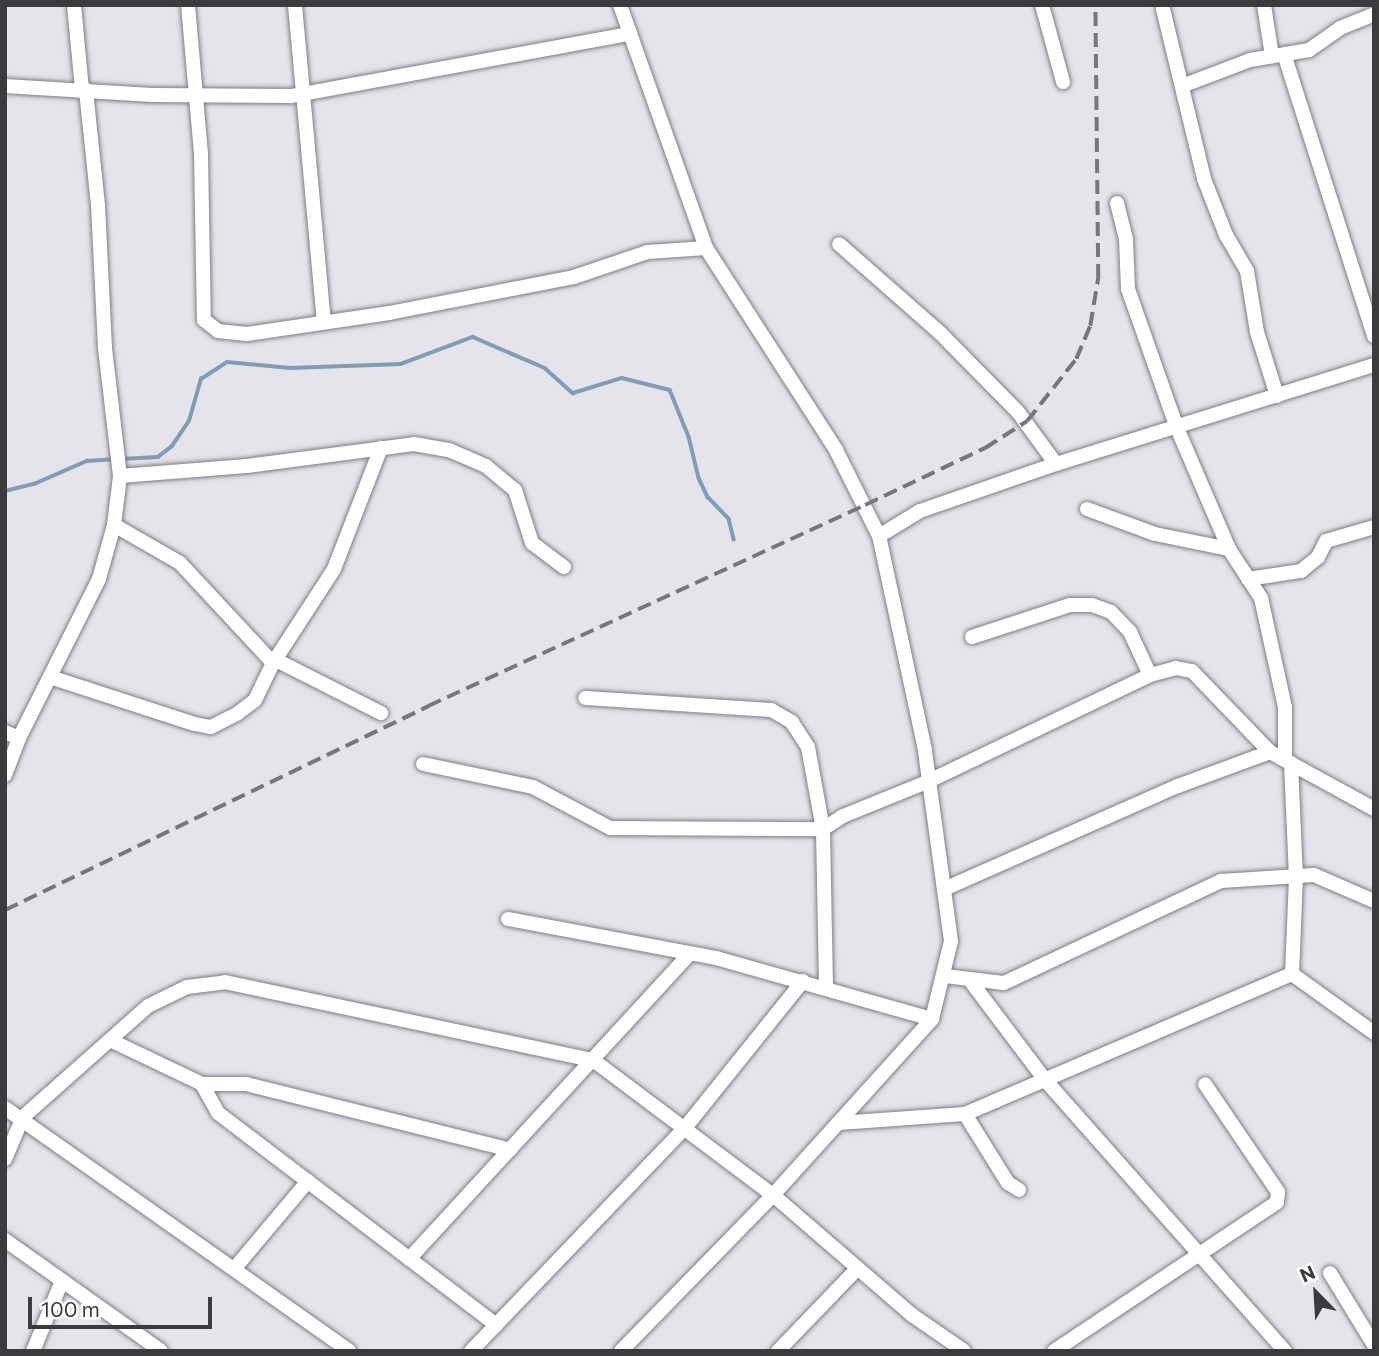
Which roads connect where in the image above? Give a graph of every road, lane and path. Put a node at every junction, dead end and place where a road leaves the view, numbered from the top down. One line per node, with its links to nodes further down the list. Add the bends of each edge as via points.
1 (74, 5): 14 (street)
2 (188, 5): 15 (street)
3 (295, 5): 16 (street)
4 (620, 5): 9 (street)
5 (1042, 5): 11 (street)
6 (1264, 5): 10 (street)
7 (1163, 9): 13 (street)
8 (1374, 14): 10 (street, via 1340,28 1308,50)
9 (630, 34): 16 (street); 19 (street)
10 (1278, 57): 13 (street); 21 (street)
11 (1063, 82)
12 (5, 86): 14 (street)
13 (1182, 86): 23 (street, via 1204,179 1226,235 1247,271 1257,332)
14 (84, 90): 15 (street); 27 (street)
15 (193, 94): 16 (street); 20 (street, via 201,154 204,320 218,331 247,334)
16 (300, 94): 20 (street)
17 (1117, 203): 24 (street, via 1126,239 1128,289)
18 (839, 244): 26 (street, via 1018,412)
19 (706, 248): 20 (street, via 648,253 575,277 506,292); 31 (street, via 836,450)
20 (324, 321)
21 (1374, 336)
22 (1374, 365): 23 (street)
23 (1277, 396): 24 (street)
24 (1177, 428): 26 (street); 32 (street)
25 (381, 448): 27 (street); 33 (street, via 414,444 449,450 486,466 515,490 531,543); 36 (street, via 334,569)
26 (1056, 464): 31 (street, via 920,511)
27 (119, 471): 29 (street)
28 (1087, 509): 32 (street, via 1155,534)
29 (114, 525): 36 (street, via 180,564); 38 (street, via 99,579)
30 (1374, 527): 34 (street, via 1326,541 1318,557 1301,571)
31 (879, 536): 46 (street)
32 (1229, 549): 34 (street)
33 (564, 566)
34 (1248, 579): 43 (street, via 1261,598 1285,707)
35 (972, 637): 37 (street, via 1070,605 1092,605 1111,611 1130,632)
36 (274, 662): 38 (street, via 255,700 211,727); 40 (street)
37 (1150, 675): 42 (street, via 1176,668 1192,671); 46 (street)
38 (50, 677): 41 (street)
39 (585, 698): 48 (street, via 771,710 782,716 792,722 808,747)
40 (381, 713)
41 (12, 735): 45 (street)
42 (1270, 752): 43 (street); 50 (street, via 1178,786)
43 (1288, 761): 47 (street); 49 (street)
44 (423, 764): 48 (street, via 533,787 610,828)
45 (5, 775)
46 (929, 781): 48 (street, via 843,816); 50 (street)
47 (1374, 809)
48 (823, 829): 58 (street)
49 (1296, 876): 51 (street, via 1314,875); 54 (street); 56 (street, via 1221,881 1004,983)
50 (944, 889): 55 (street, via 951,941)
51 (1374, 901)
52 (508, 919): 53 (street)
53 (689, 954): 57 (street); 62 (street)
54 (1292, 974): 60 (street); 63 (street)
55 (944, 976): 56 (street); 59 (street)
56 (969, 979): 63 (street)
57 (803, 981): 58 (street); 70 (street)
58 (826, 986): 59 (street)
59 (932, 1019): 69 (street)
60 (1374, 1033)
61 (112, 1041): 62 (street, via 167,994 225,982); 64 (street); 68 (street, via 82,1062)
62 (593, 1060): 70 (street); 71 (street)
63 (1046, 1081): 67 (street); 77 (street)
64 (202, 1084): 71 (street, via 246,1084); 73 (street, via 218,1113)
65 (1205, 1084): 77 (street, via 1278,1192 1277,1202 1269,1210)
66 (5, 1108): 68 (street)
67 (965, 1114): 69 (street); 74 (street, via 1008,1183)
68 (23, 1117): 72 (street); 80 (street)
69 (839, 1123): 75 (street)
70 (684, 1129): 75 (street); 83 (street)
71 (510, 1150): 78 (street)
72 (5, 1160)
73 (308, 1181): 78 (street); 80 (street)
74 (1019, 1190)
75 (773, 1195): 79 (street); 89 (street)
76 (5, 1240): 82 (street)
77 (1201, 1254): 92 (street); 93 (street)
78 (409, 1259): 83 (street)
79 (858, 1268): 90 (street); 91 (street)
80 (234, 1269): 87 (street)
81 (1330, 1273): 84 (street)
82 (62, 1281): 85 (street); 86 (street)
83 (496, 1325): 88 (street)
84 (1374, 1345)
85 (33, 1351)
86 (161, 1351)
87 (349, 1351)
88 (471, 1351)
89 (621, 1351)
90 (778, 1351)
91 (964, 1351)
92 (1054, 1351)
93 (1285, 1351)

